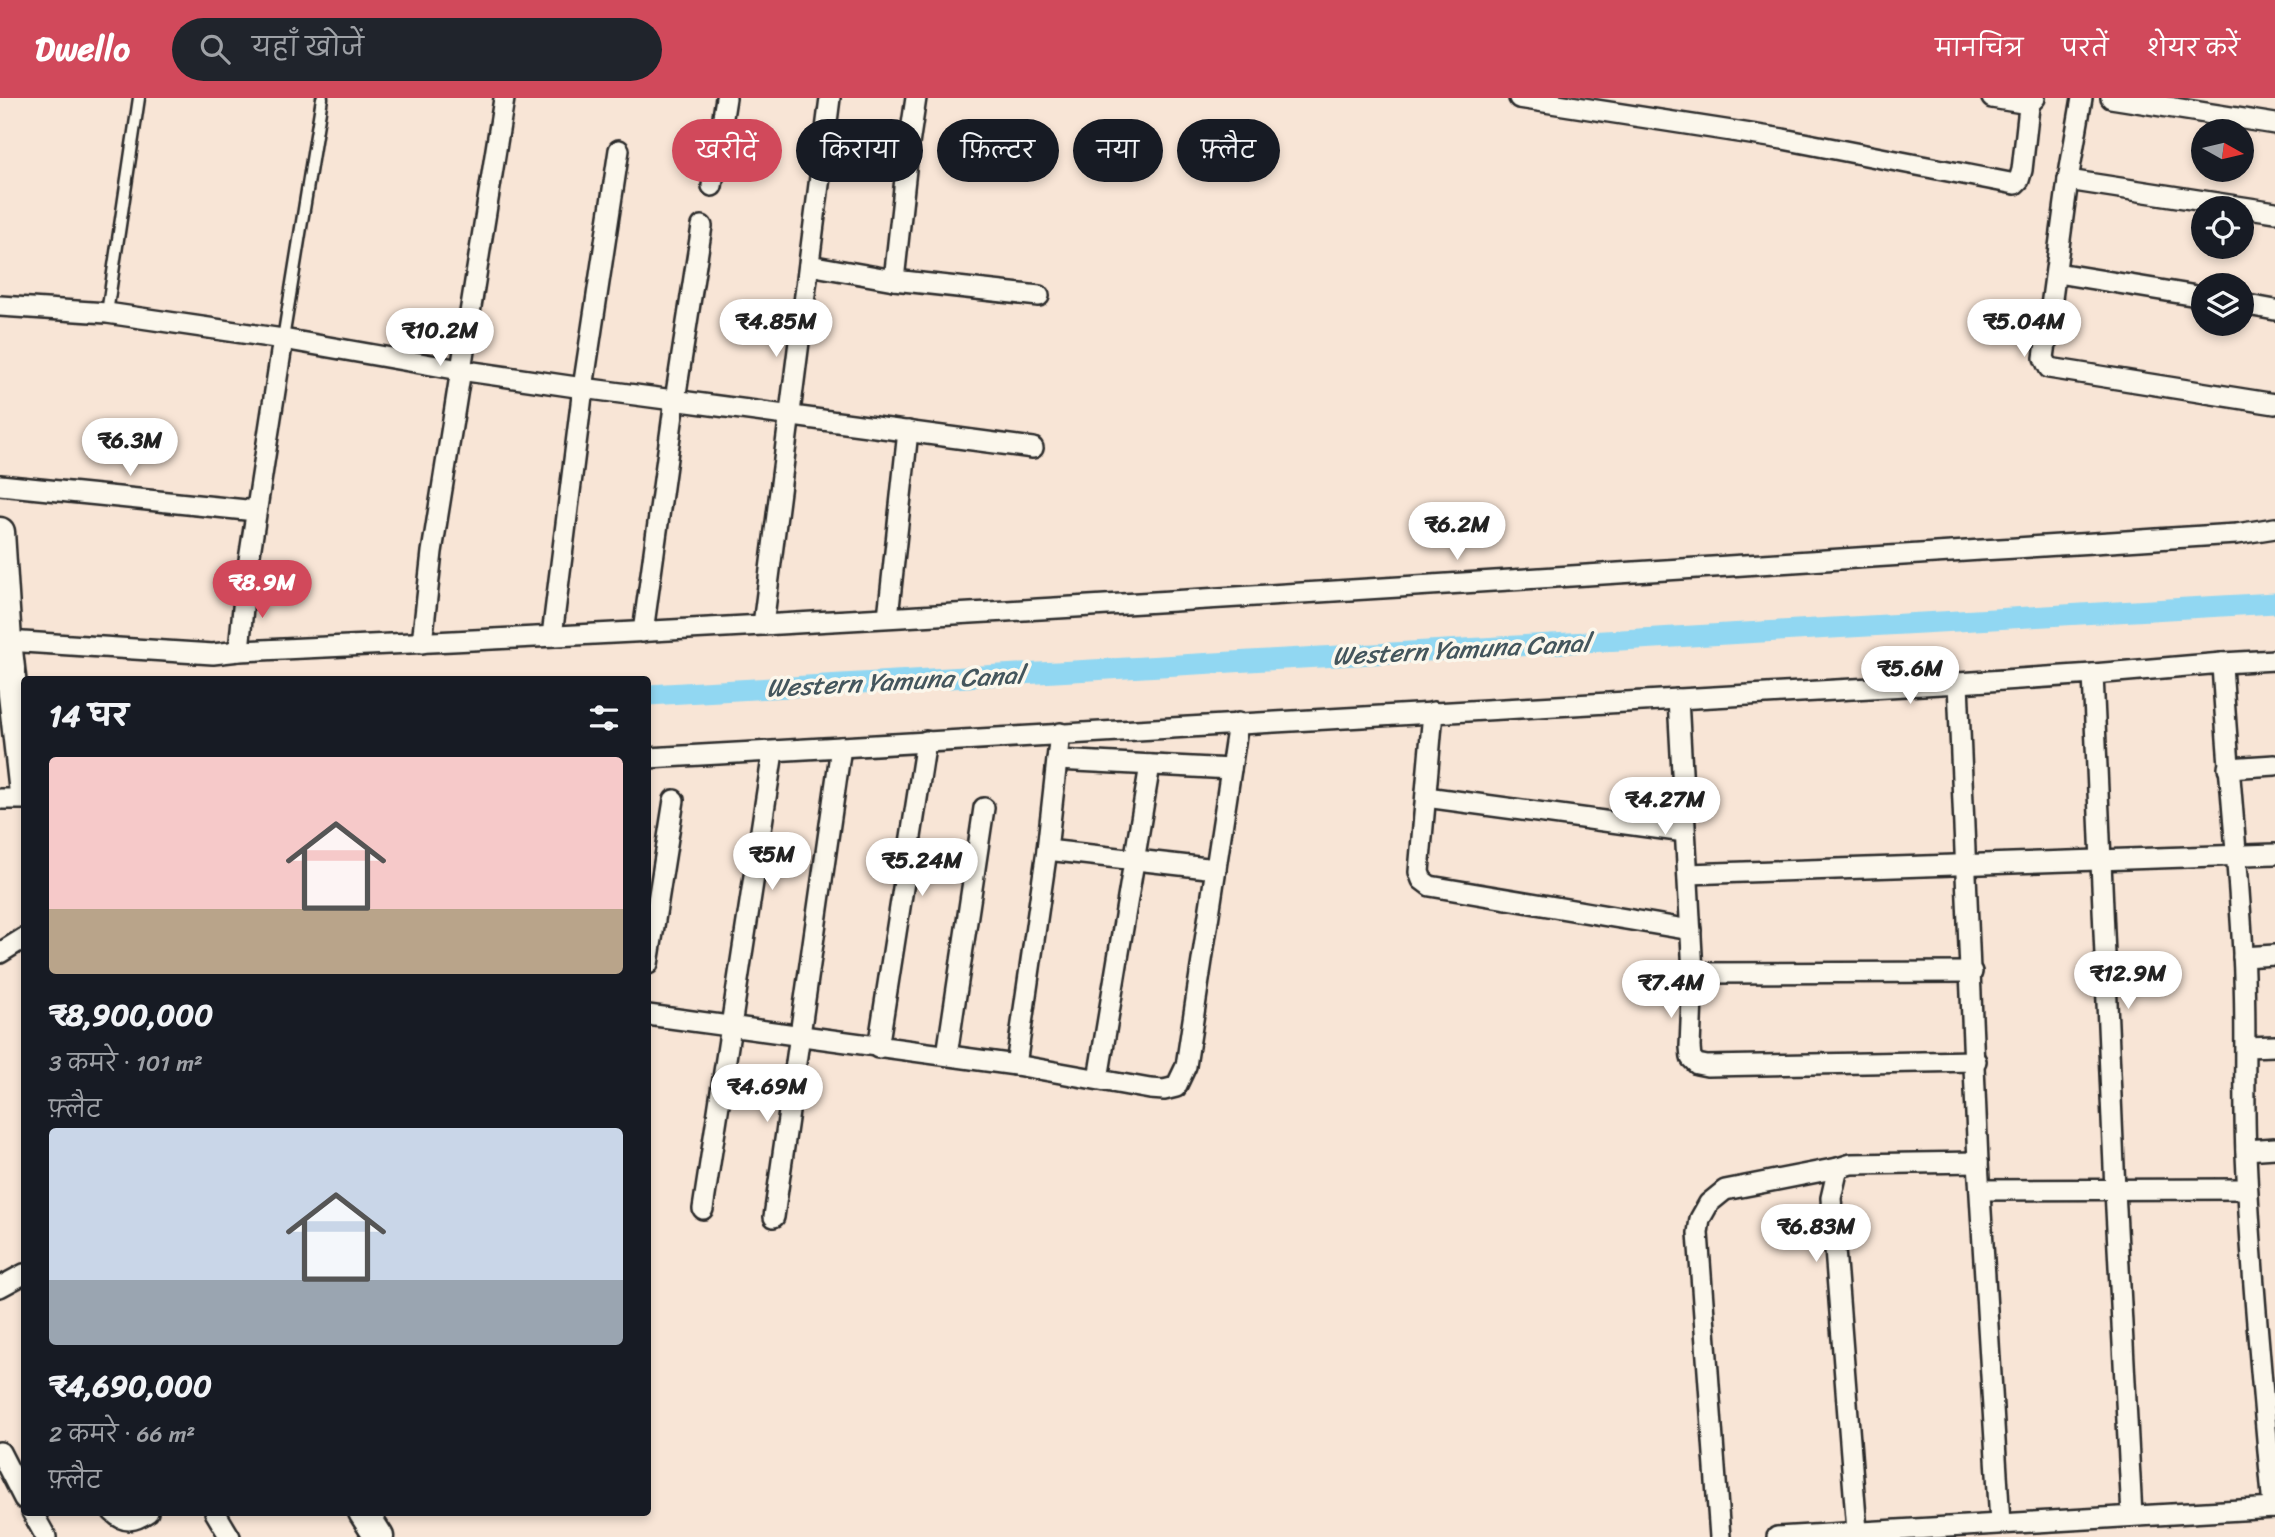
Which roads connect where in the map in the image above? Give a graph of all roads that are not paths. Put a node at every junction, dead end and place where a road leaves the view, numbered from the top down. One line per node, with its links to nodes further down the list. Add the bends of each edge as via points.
1 (139, 98): 26 (lane)
2 (322, 98): 27 (lane)
3 (726, 98): 15 (street)
4 (830, 98): 18 (street)
5 (916, 98): 20 (street)
6 (1519, 98): 11 (street, via 1783,139 2015,184 2022,170)
7 (1992, 98): 11 (street)
8 (2082, 98): 14 (street)
9 (2111, 98): 12 (street)
10 (504, 99): 28 (street)
11 (2031, 100)
12 (2275, 124)
13 (619, 150): 29 (street)
14 (2068, 180): 16 (street); 19 (street)
15 (712, 186)
16 (2275, 212)
17 (702, 226): 30 (street)
18 (809, 265): 20 (street); 32 (street)
19 (2057, 273): 22 (street); 31 (street, via 2045,358 2049,368)
20 (894, 280): 21 (street)
21 (1040, 296)
22 (2191, 296)
23 (0, 306): 26 (street)
24 (2254, 306): 25 (street)
25 (2275, 310)
26 (107, 313): 27 (street)
27 (283, 339): 28 (street); 36 (street)
28 (460, 370): 29 (street); 44 (street)
29 (583, 388): 30 (street); 43 (street)
30 (675, 400): 32 (street); 42 (street)
31 (2275, 404)
32 (789, 415): 33 (street); 40 (street)
33 (908, 431): 34 (street); 39 (street)
34 (1033, 448)
35 (0, 485): 36 (street)
36 (256, 511): 45 (street)
37 (2275, 528): 39 (street, via 2237,534)
38 (0, 532): 41 (main road)
39 (888, 617): 40 (street)
40 (763, 625): 42 (street)
41 (6, 631): 45 (street, via 213,654); 61 (main road)
42 (643, 632): 43 (street)
43 (552, 636): 44 (street)
44 (422, 643): 45 (street)
45 (239, 651)
46 (2275, 660): 47 (street)
47 (2222, 663): 48 (street); 62 (street)
48 (2093, 674): 49 (street); 74 (street)
49 (1958, 683): 50 (street); 75 (street)
50 (1678, 699): 51 (street); 69 (street)
51 (1433, 712): 52 (street); 65 (street)
52 (1238, 723): 53 (street); 63 (street)
53 (1060, 733): 54 (street); 58 (street)
54 (926, 741): 55 (street); 90 (street)
55 (841, 747): 56 (street); 88 (street)
56 (773, 751): 57 (street); 87 (street)
57 (651, 758)
58 (1057, 761): 59 (street); 70 (street)
59 (1150, 765): 63 (street); 73 (street)
60 (2275, 765): 62 (street)
61 (21, 767)
62 (2228, 768): 72 (street)
63 (1231, 769): 76 (street)
64 (21, 795): 66 (street)
65 (1426, 797): 69 (street); 78 (street, via 1419,872 1430,886)
66 (0, 799)
67 (674, 800): 80 (street)
68 (984, 808): 92 (street)
69 (1685, 832): 77 (street)
70 (1047, 850): 73 (street); 94 (street)
71 (2275, 854): 72 (street)
72 (2238, 856): 74 (street); 83 (street)
73 (1136, 860): 76 (street); 95 (street)
74 (2102, 861): 75 (street); 102 (street)
75 (1965, 866): 77 (street); 84 (street)
76 (1216, 869): 95 (street, via 1182,1079 1176,1087 1164,1090)
77 (1688, 874): 78 (street)
78 (1691, 930): 85 (street)
79 (21, 940): 81 (street)
80 (651, 945)
81 (0, 953)
82 (2275, 955): 83 (street)
83 (2243, 957): 91 (street)
84 (1972, 972): 85 (street); 93 (street)
85 (1693, 973): 93 (street, via 1690,1047 1697,1065)
86 (651, 1015): 87 (street)
87 (731, 1027): 88 (street); 103 (street)
88 (799, 1036): 90 (street); 104 (street)
89 (2275, 1046): 91 (street)
90 (878, 1048): 92 (street)
91 (2246, 1048): 97 (street)
92 (947, 1055): 94 (street)
93 (1976, 1061): 98 (street)
94 (1016, 1065): 95 (street)
95 (1098, 1079)
96 (2275, 1148): 97 (street)
97 (2246, 1150): 100 (street)
98 (1979, 1161): 99 (street); 101 (street)
99 (1838, 1168): 117 (street, via 1831,1198); 121 (street, via 1725,1190 1709,1203 1700,1219)
100 (2247, 1189): 102 (street); 109 (street)
101 (1980, 1190): 102 (street); 116 (street)
102 (2115, 1190): 115 (street)
103 (703, 1209)
104 (774, 1217)
105 (21, 1276): 106 (street)
106 (0, 1287)
107 (0, 1452): 108 (street)
108 (21, 1493)
109 (2274, 1508): 115 (street)
110 (34, 1516): 118 (street)
111 (117, 1516): 112 (street, via 129,1521)
112 (142, 1516)
113 (217, 1516): 119 (street)
114 (366, 1516): 120 (main road)
115 (2132, 1516): 116 (street)
116 (2000, 1523): 117 (street)
117 (1857, 1531): 122 (street)
118 (46, 1537)
119 (230, 1537)
120 (379, 1537)
121 (1720, 1537)
122 (1777, 1537)

